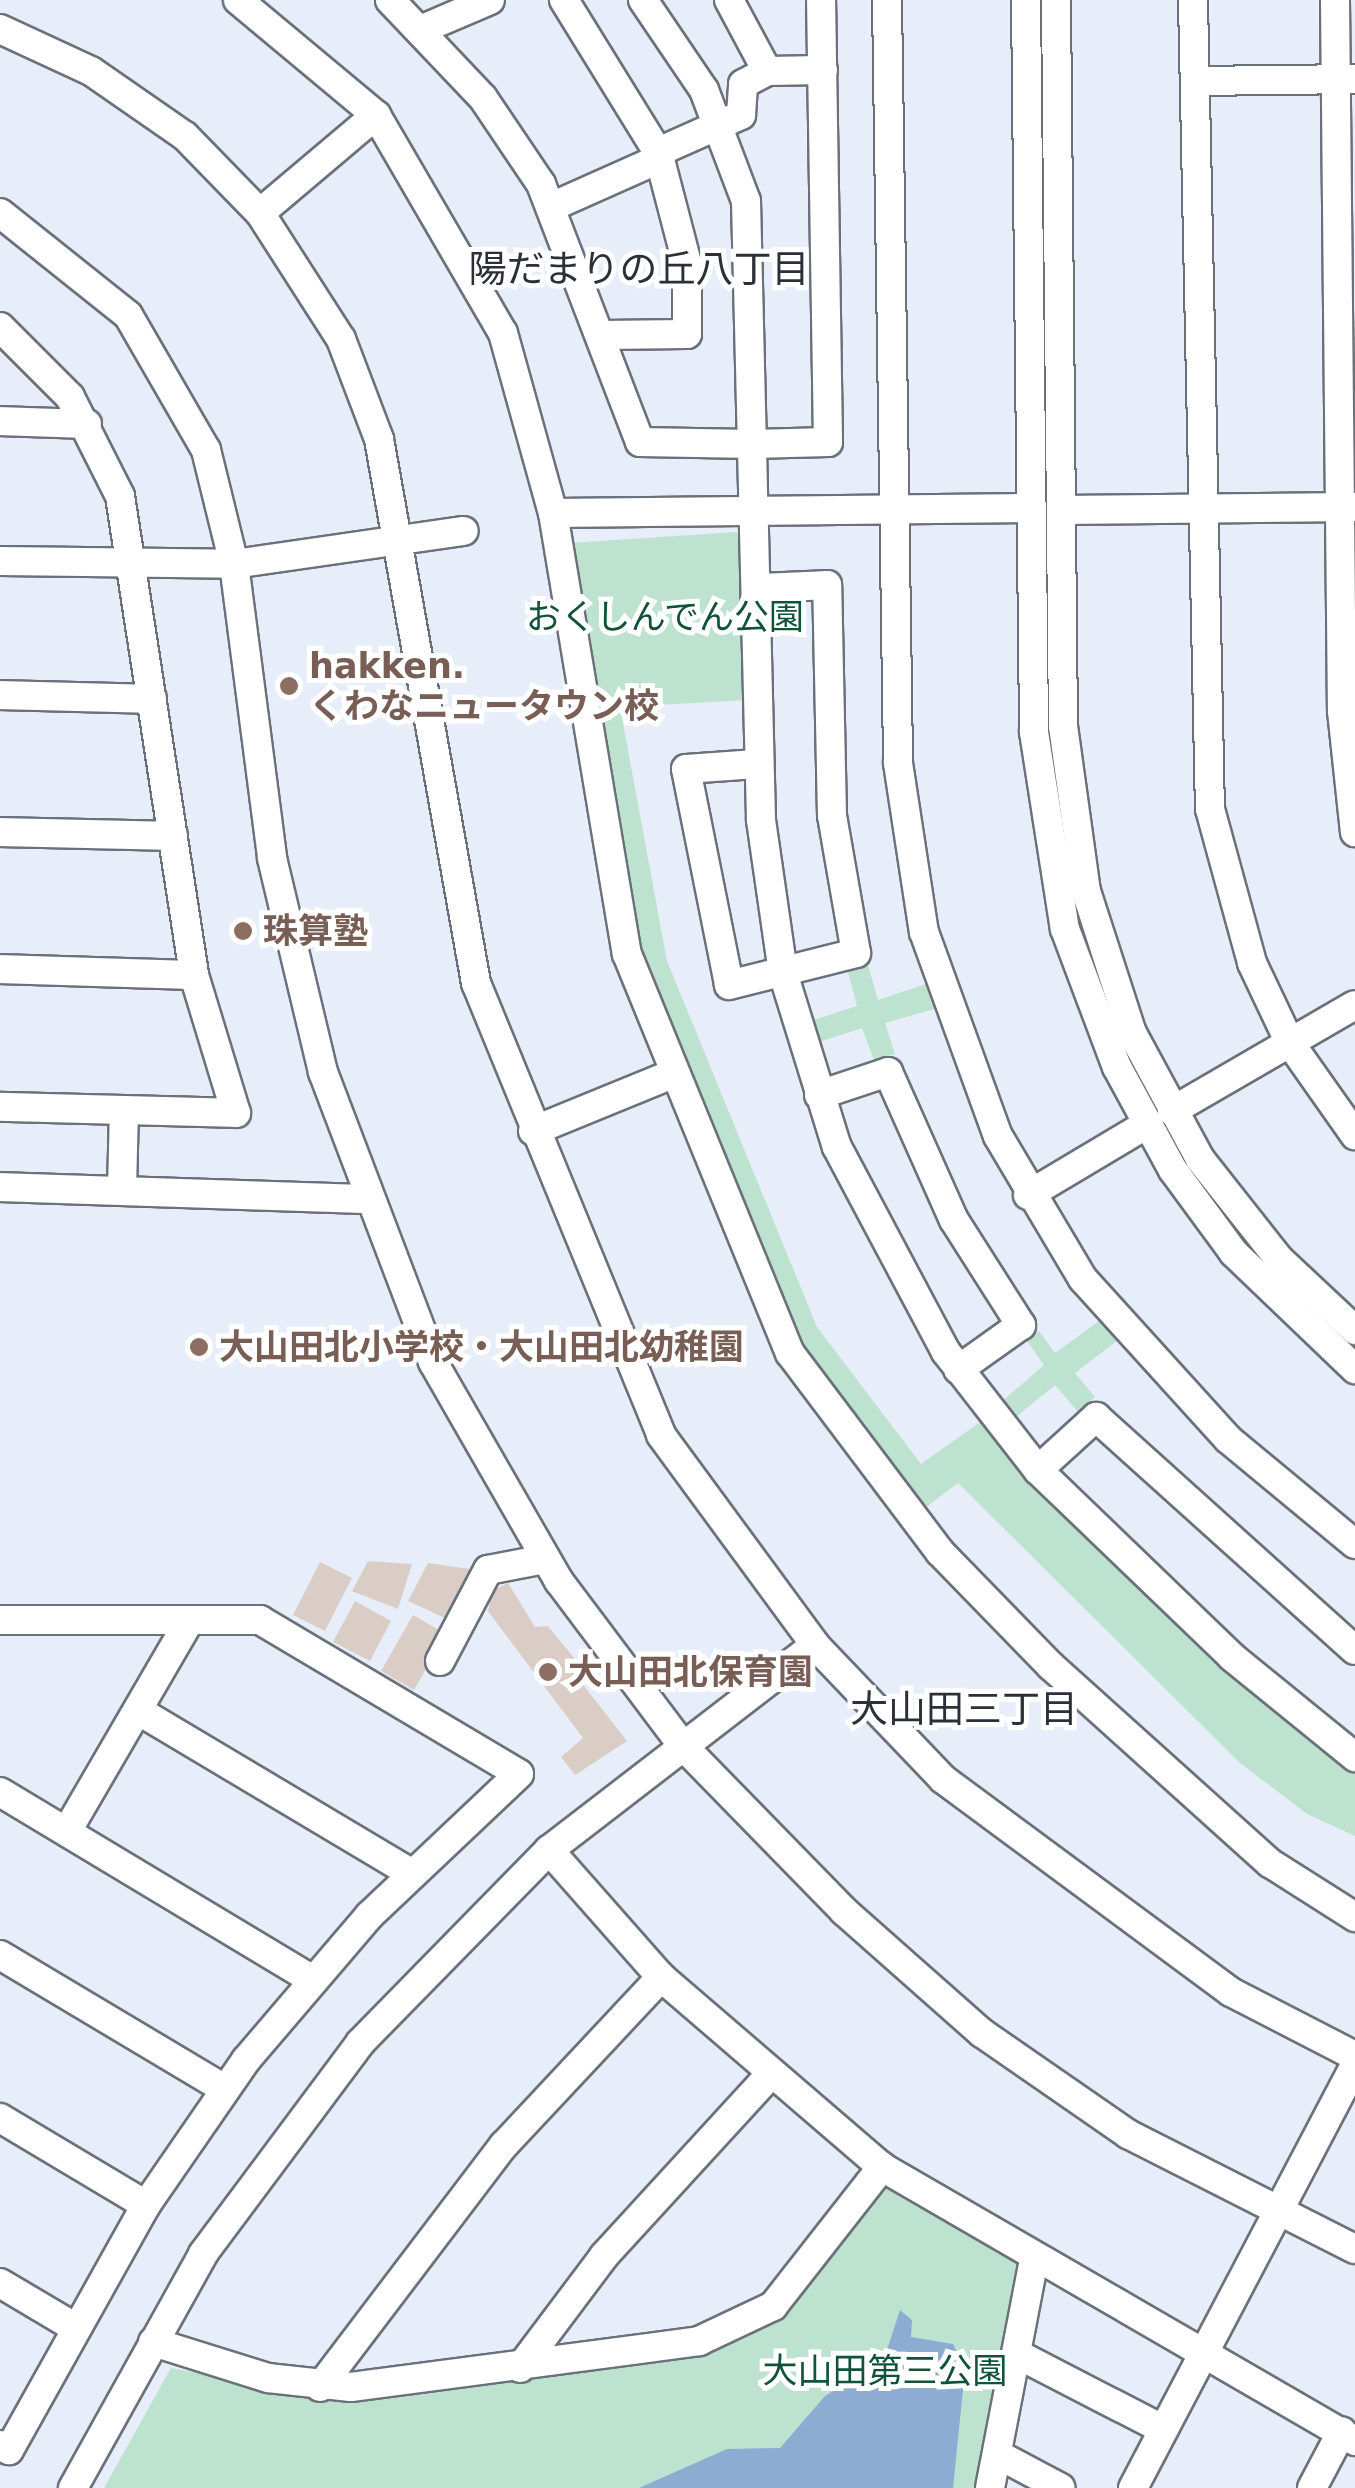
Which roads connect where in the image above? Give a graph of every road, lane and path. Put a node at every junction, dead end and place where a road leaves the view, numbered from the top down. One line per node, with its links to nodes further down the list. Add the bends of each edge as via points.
1 (238, 0): 19 (street)
2 (390, 0): 14 (street)
3 (490, 0): 14 (street)
4 (564, 0): 21 (street)
5 (643, 0): 20 (street)
6 (729, 0): 16 (street)
7 (820, 0): 15 (street)
8 (887, 0): 30 (street)
9 (1026, 0): 32 (street)
10 (1056, 0): 34 (street)
11 (1193, 0): 18 (street)
12 (1335, 0): 17 (street)
13 (0, 30): 23 (street, via 140,103)
14 (420, 30): 22 (street, via 502,122)
15 (823, 70): 16 (street); 29 (street, via 828,442)
16 (767, 72): 20 (street, via 740,89 740,116)
17 (1345, 79): 18 (street); 31 (street)
18 (1196, 81): 35 (street)
19 (376, 114): 23 (street); 36 (street, via 503,333)
20 (720, 124): 21 (street); 29 (street, via 749,222)
21 (659, 155): 22 (street); 26 (street, via 682,229 686,334)
22 (551, 207): 26 (street)
23 (260, 212): 38 (street, via 358,376)
24 (0, 213): 40 (street, via 94,282 155,351 206,450)
25 (0, 327): 28 (street)
26 (602, 335): 29 (street, via 640,442)
27 (0, 421): 28 (street)
28 (86, 424): 41 (street, via 120,496)
29 (753, 444): 33 (street)
30 (897, 507): 32 (street); 33 (street); 64 (street, via 898,763 921,916 961,1052)
31 (1348, 507): 35 (street); 43 (street)
32 (1031, 508): 59 (street, via 1034,732 1049,858 1092,1005)
33 (756, 509): 36 (street); 42 (street)
34 (1062, 510): 35 (street); 59 (street, via 1062,726 1075,842 1114,986)
35 (1201, 510): 54 (street, via 1210,809 1240,932)
36 (553, 513): 55 (street, via 624,938)
37 (464, 531): 38 (street)
38 (398, 540): 40 (street); 60 (street, via 468,954)
39 (0, 561): 41 (street)
40 (234, 564): 41 (street); 65 (street, via 292,960)
41 (136, 565): 45 (street)
42 (758, 588): 46 (street); 51 (street, via 827,585 832,816 856,952)
43 (1348, 651): 48 (street)
44 (0, 695): 45 (street)
45 (152, 699): 49 (street)
46 (756, 764): 51 (street); 51 (street, via 686,769 729,986)
47 (0, 832): 49 (street)
48 (1355, 832)
49 (173, 836): 52 (street)
50 (0, 969): 52 (street)
51 (783, 973): 56 (street)
52 (194, 974): 58 (street, via 236,1114)
53 (1355, 1005): 54 (street)
54 (1290, 1043): 59 (street); 61 (street)
55 (670, 1075): 60 (street); 84 (street, via 790,1353 940,1552 1270,1863)
56 (819, 1095): 68 (street, via 888,1256); 68 (street, via 888,1072 954,1220 1021,1325)
57 (0, 1107): 58 (street)
58 (124, 1110): 63 (street)
59 (1160, 1117): 64 (street); 66 (street, via 1232,1204); 67 (street, via 1234,1253)
60 (533, 1131): 74 (street, via 661,1435)
61 (1355, 1135)
62 (0, 1188): 63 (street)
63 (122, 1190): 65 (street)
64 (1028, 1194): 70 (street, via 1153,1364)
65 (365, 1199): 71 (street, via 433,1362)
66 (1355, 1330)
67 (1355, 1369)
68 (958, 1370): 69 (street)
69 (1038, 1470): 75 (street, via 1096,1417); 79 (street, via 1232,1657)
70 (1355, 1544)
71 (545, 1559): 76 (street, via 488,1570); 78 (street)
72 (0, 1620): 73 (street)
73 (189, 1621): 77 (street); 83 (street, via 260,1620 518,1774)
74 (815, 1645): 78 (street); 88 (street, via 942,1779 989,1815 1231,1992)
75 (1355, 1650)
76 (440, 1661)
77 (138, 1712): 81 (street); 83 (street)
78 (683, 1746): 82 (street); 95 (street, via 844,1911 982,2032 1128,2134)
79 (1355, 1756)
80 (0, 1792): 81 (street)
81 (67, 1831): 87 (street)
82 (549, 1850): 86 (street); 100 (street, via 435,1960 326,2086 228,2218)
83 (412, 1874): 87 (street)
84 (1355, 1917)
85 (0, 1955): 91 (street)
86 (662, 1977): 90 (street); 104 (street, via 504,2145)
87 (313, 1980): 91 (street)
88 (1355, 2056)
89 (1355, 2065): 95 (street)
90 (769, 2076): 93 (street); 103 (street, via 604,2256)
91 (225, 2089): 94 (street)
92 (0, 2118): 94 (street)
93 (882, 2167): 97 (street); 103 (street, via 786,2294 745,2325 699,2341)
94 (146, 2206): 99 (street)
95 (1279, 2210): 96 (street); 102 (street)
96 (1355, 2249)
97 (1034, 2260): 101 (street); 102 (street)
98 (0, 2283): 99 (street)
99 (74, 2327): 107 (street, via 9,2450)
100 (147, 2354): 104 (street); 109 (street)
101 (1016, 2354): 105 (street); 108 (street)
102 (1201, 2358): 105 (street); 106 (street)
103 (520, 2368): 104 (street)
104 (320, 2386)
105 (1164, 2430): 112 (street)
106 (1348, 2436): 113 (street)
107 (0, 2445)
108 (996, 2454): 110 (street); 111 (street)
109 (73, 2488)
110 (990, 2488)
111 (1061, 2488)
112 (1133, 2488)
113 (1312, 2488)

